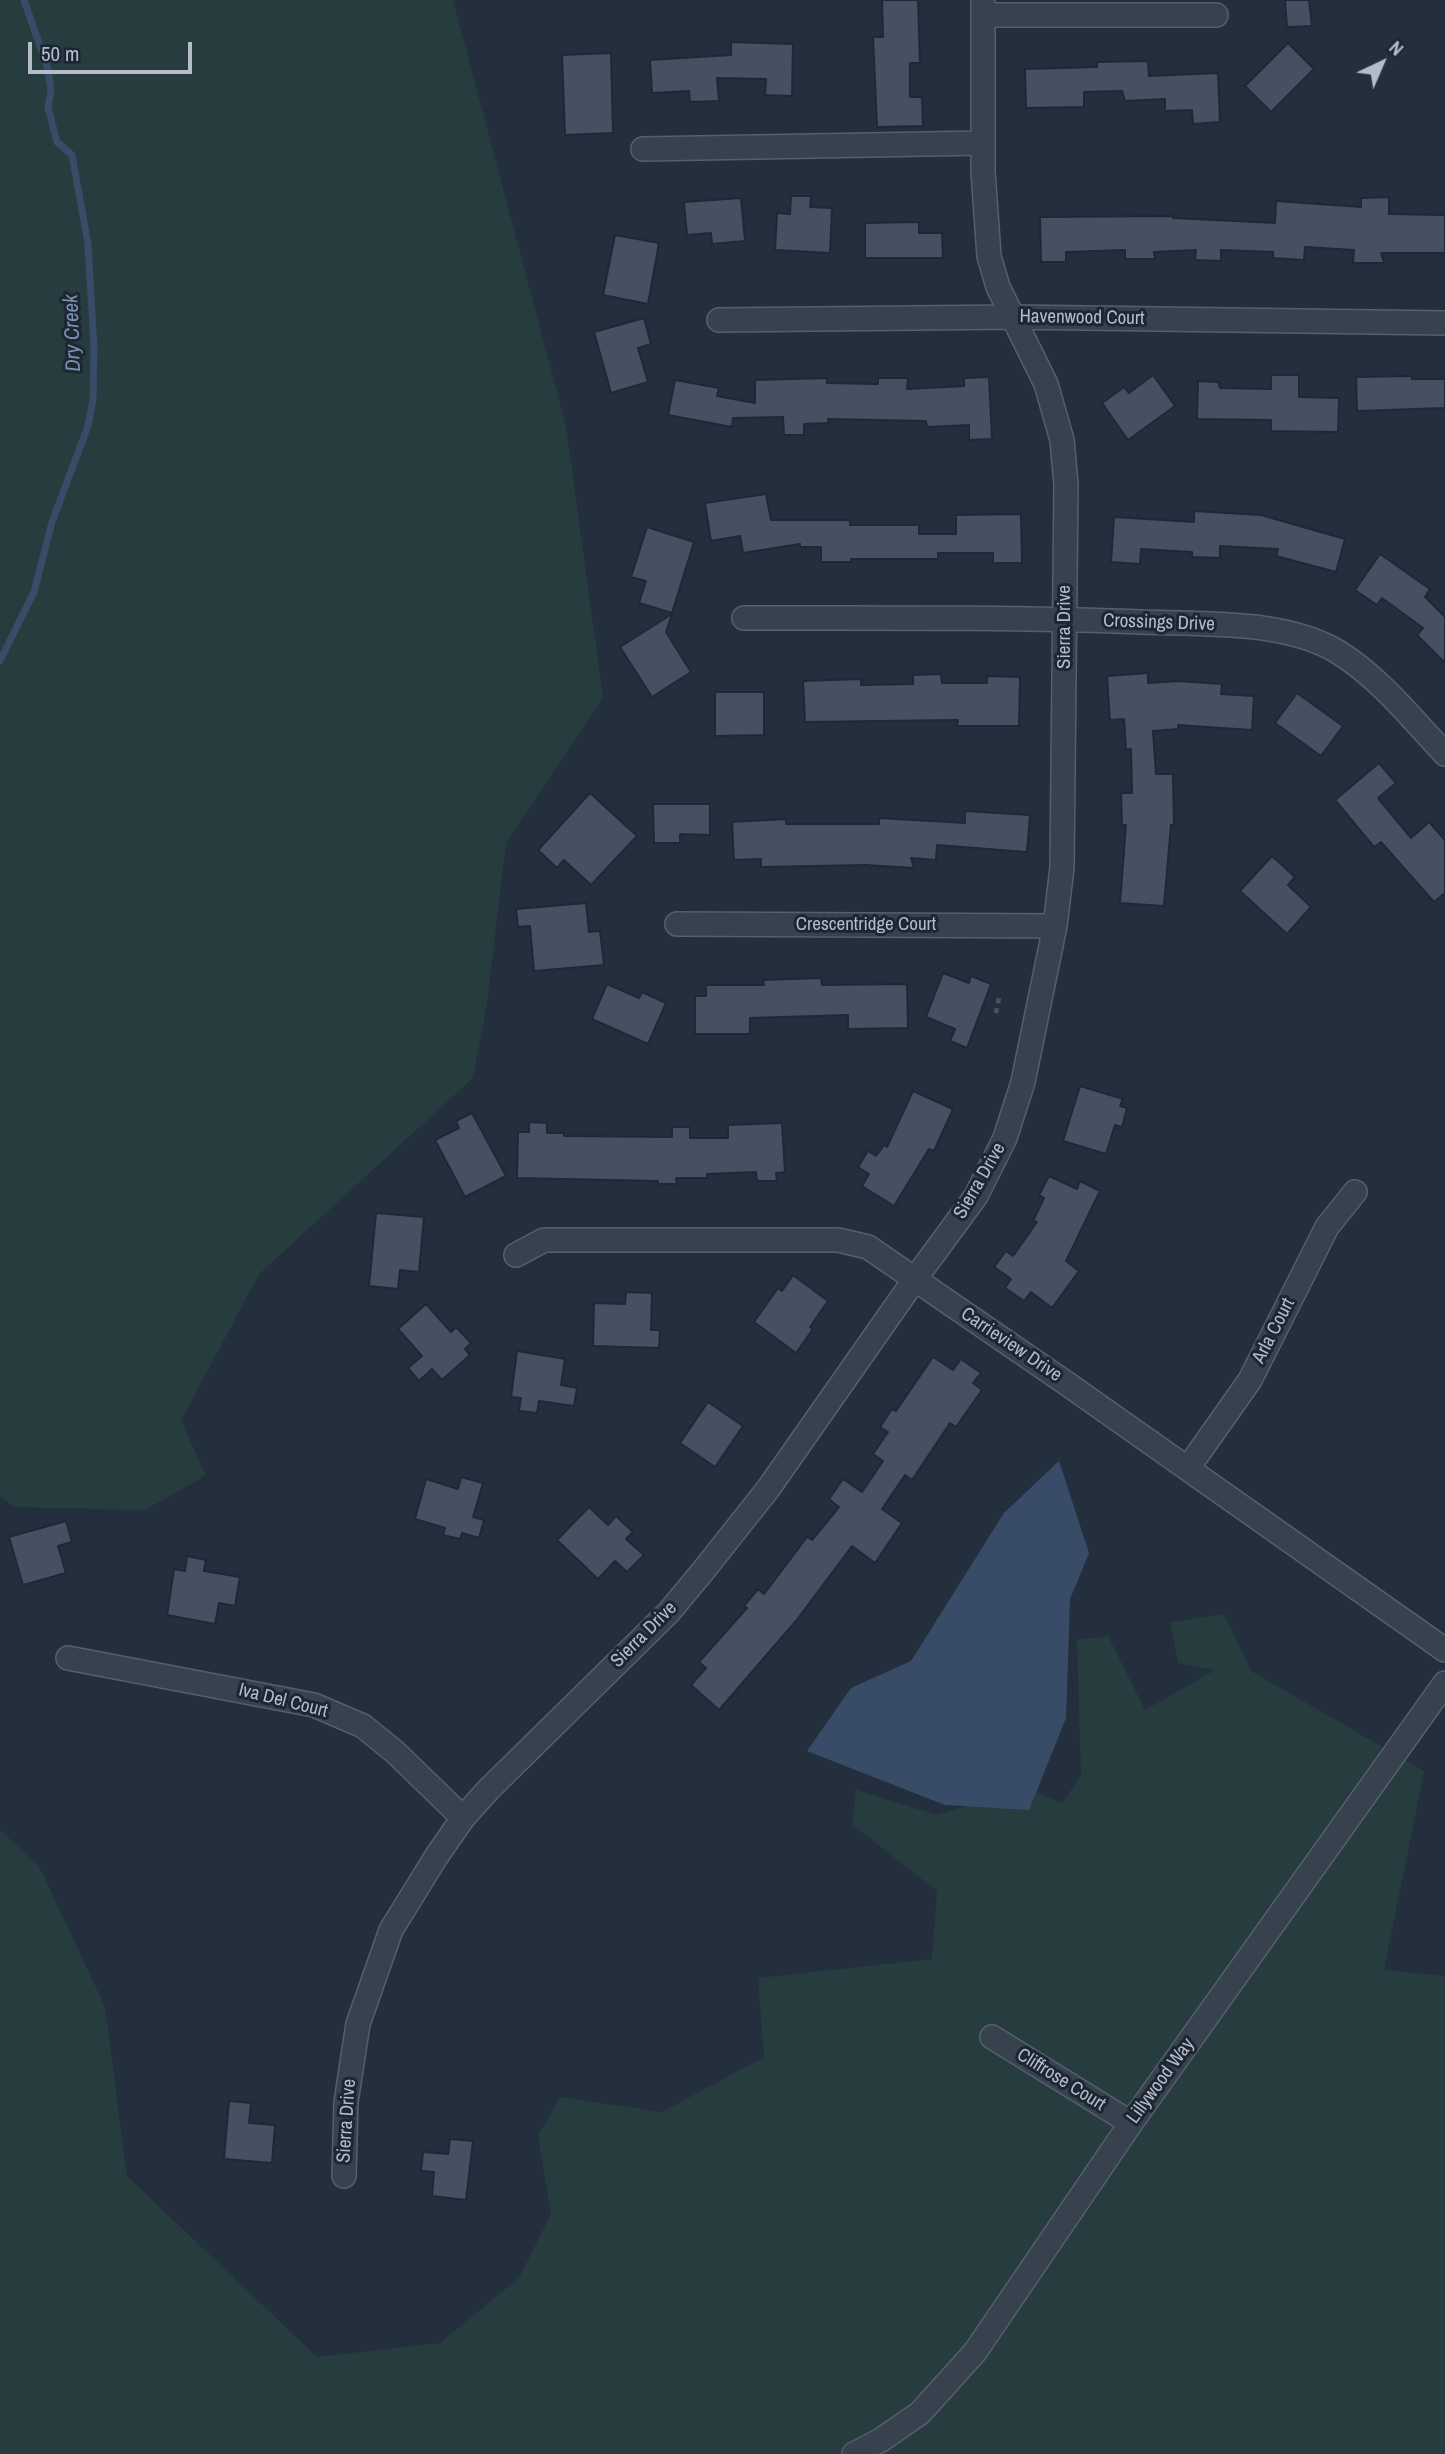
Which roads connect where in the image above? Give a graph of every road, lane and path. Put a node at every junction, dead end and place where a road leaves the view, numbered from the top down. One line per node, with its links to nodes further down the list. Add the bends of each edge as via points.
1 (983, 8): 2 (street); 3 (street, Sierra Drive)
2 (1216, 15)
3 (983, 143): 4 (street); 5 (street, Sierra Drive, via 989,256)
4 (643, 149)
5 (1013, 317): 6 (street, Havenwood Court); 7 (street, Havenwood Court); 9 (street, Sierra Drive, via 1046,384 1062,440)
6 (719, 320)
7 (1445, 323)
8 (744, 618): 9 (street, Crossings Drive)
9 (1065, 619): 10 (street, Crossings Drive, via 1250,626 1293,634 1337,651 1378,683); 12 (street, Sierra Drive, via 1062,868)
10 (1445, 754)
11 (677, 924): 12 (street, Crescentridge Court)
12 (1055, 926): 17 (street, Sierra Drive, via 1023,1082 1005,1138 976,1196)
13 (999, 998): 14 (path)
14 (996, 1013)
15 (1355, 1192): 18 (street, Arla Court, via 1327,1227 1250,1380)
16 (516, 1255): 17 (street, Carrieview Drive, via 544,1240 838,1240 868,1247)
17 (915, 1279): 18 (street, Carrieview Drive); 22 (street, Sierra Drive, via 768,1489 695,1581)
18 (1188, 1468): 19 (street, Carrieview Drive)
19 (1445, 1650)
20 (68, 1658): 22 (street, Iva Del Court, via 314,1705 363,1726)
21 (1445, 1683): 24 (street, Lillywood Way)
22 (463, 1818): 25 (street, Sierra Drive, via 391,1930 358,2024 346,2102)
23 (992, 2037): 24 (street, Cliffrose Court)
24 (1131, 2123): 26 (street, Lillywood Way, via 975,2352 920,2413)
25 (344, 2176)
26 (854, 2454)

